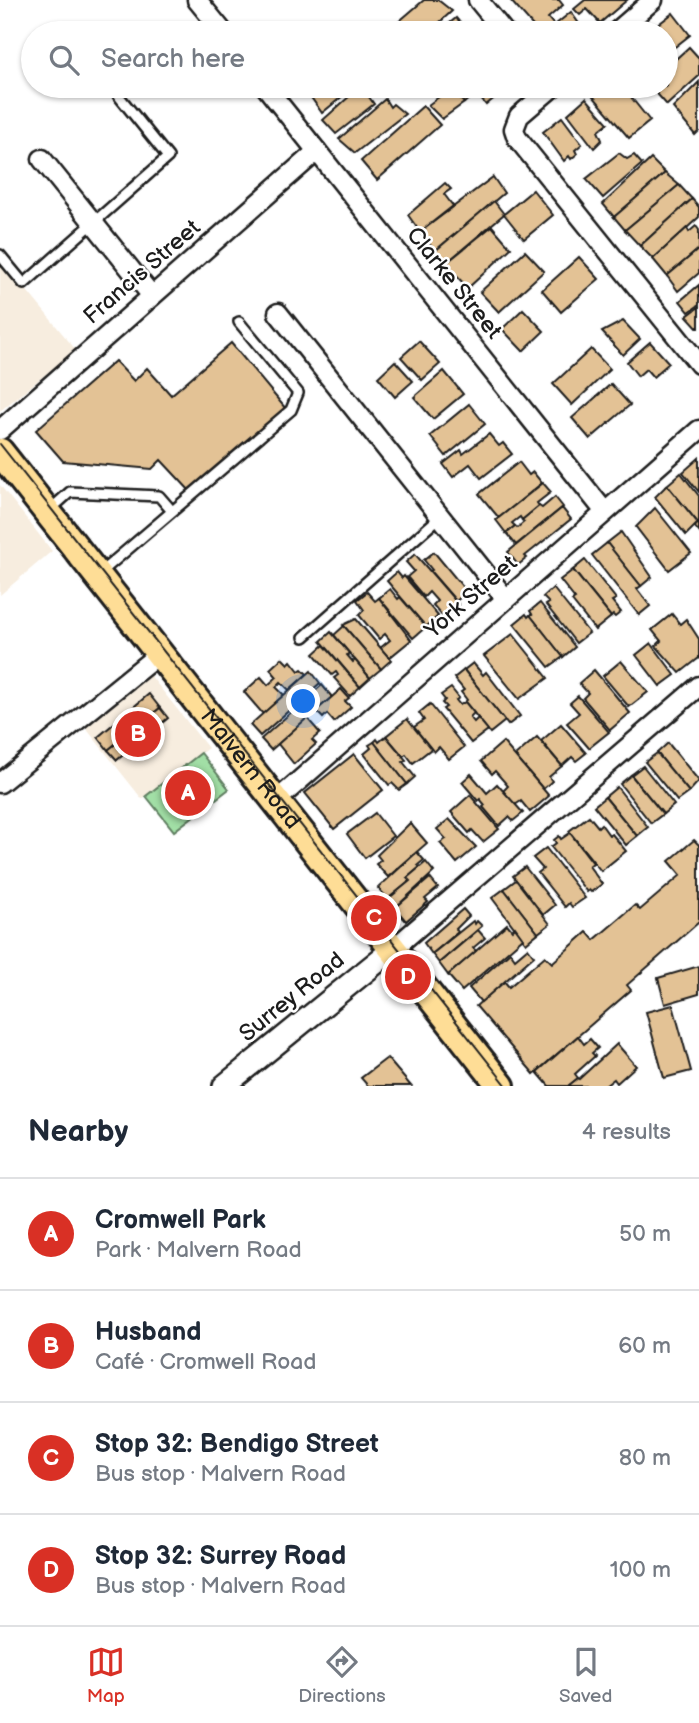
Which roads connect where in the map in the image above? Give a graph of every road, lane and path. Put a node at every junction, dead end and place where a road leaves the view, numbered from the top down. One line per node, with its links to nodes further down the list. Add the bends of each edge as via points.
1 (197, 0): 4 (street)
2 (478, 0): 5 (street)
3 (653, 0): 6 (street)
4 (214, 21)
5 (495, 21)
6 (629, 21)
7 (120, 98): 12 (lane, via 168,158)
8 (275, 98): 10 (street, Clarke Street)
9 (538, 98): 17 (street, via 519,116 514,129 517,138)
10 (317, 151): 14 (street, Francis Street); 23 (street, Clarke Street)
11 (42, 159): 12 (street)
12 (94, 224): 13 (lane, via 24,284); 14 (street)
13 (0, 255)
14 (152, 296): 18 (street, Francis Street)
15 (278, 313): 24 (street)
16 (239, 323): 21 (lane, via 298,393 291,410)
17 (699, 364)
18 (0, 430)
19 (699, 430): 23 (street, York Street)
20 (0, 452): 22 (main road, Malvern Road)
21 (172, 511): 22 (lane, via 159,496 71,492); 25 (lane)
22 (47, 512): 25 (main road, Malvern Road)
23 (605, 512): 26 (street, York Street)
24 (440, 517): 26 (street); 27 (lane)
25 (97, 575): 28 (main road, Malvern Road)
26 (506, 599): 31 (street, York Street)
27 (304, 637)
28 (159, 654): 30 (street); 31 (main road, Malvern Road)
29 (699, 687): 32 (street)
30 (0, 783)
31 (276, 801): 32 (main road, Malvern Road)
32 (393, 949): 33 (street, Surrey Road); 34 (main road, Malvern Road)
33 (224, 1086)
34 (501, 1086)

